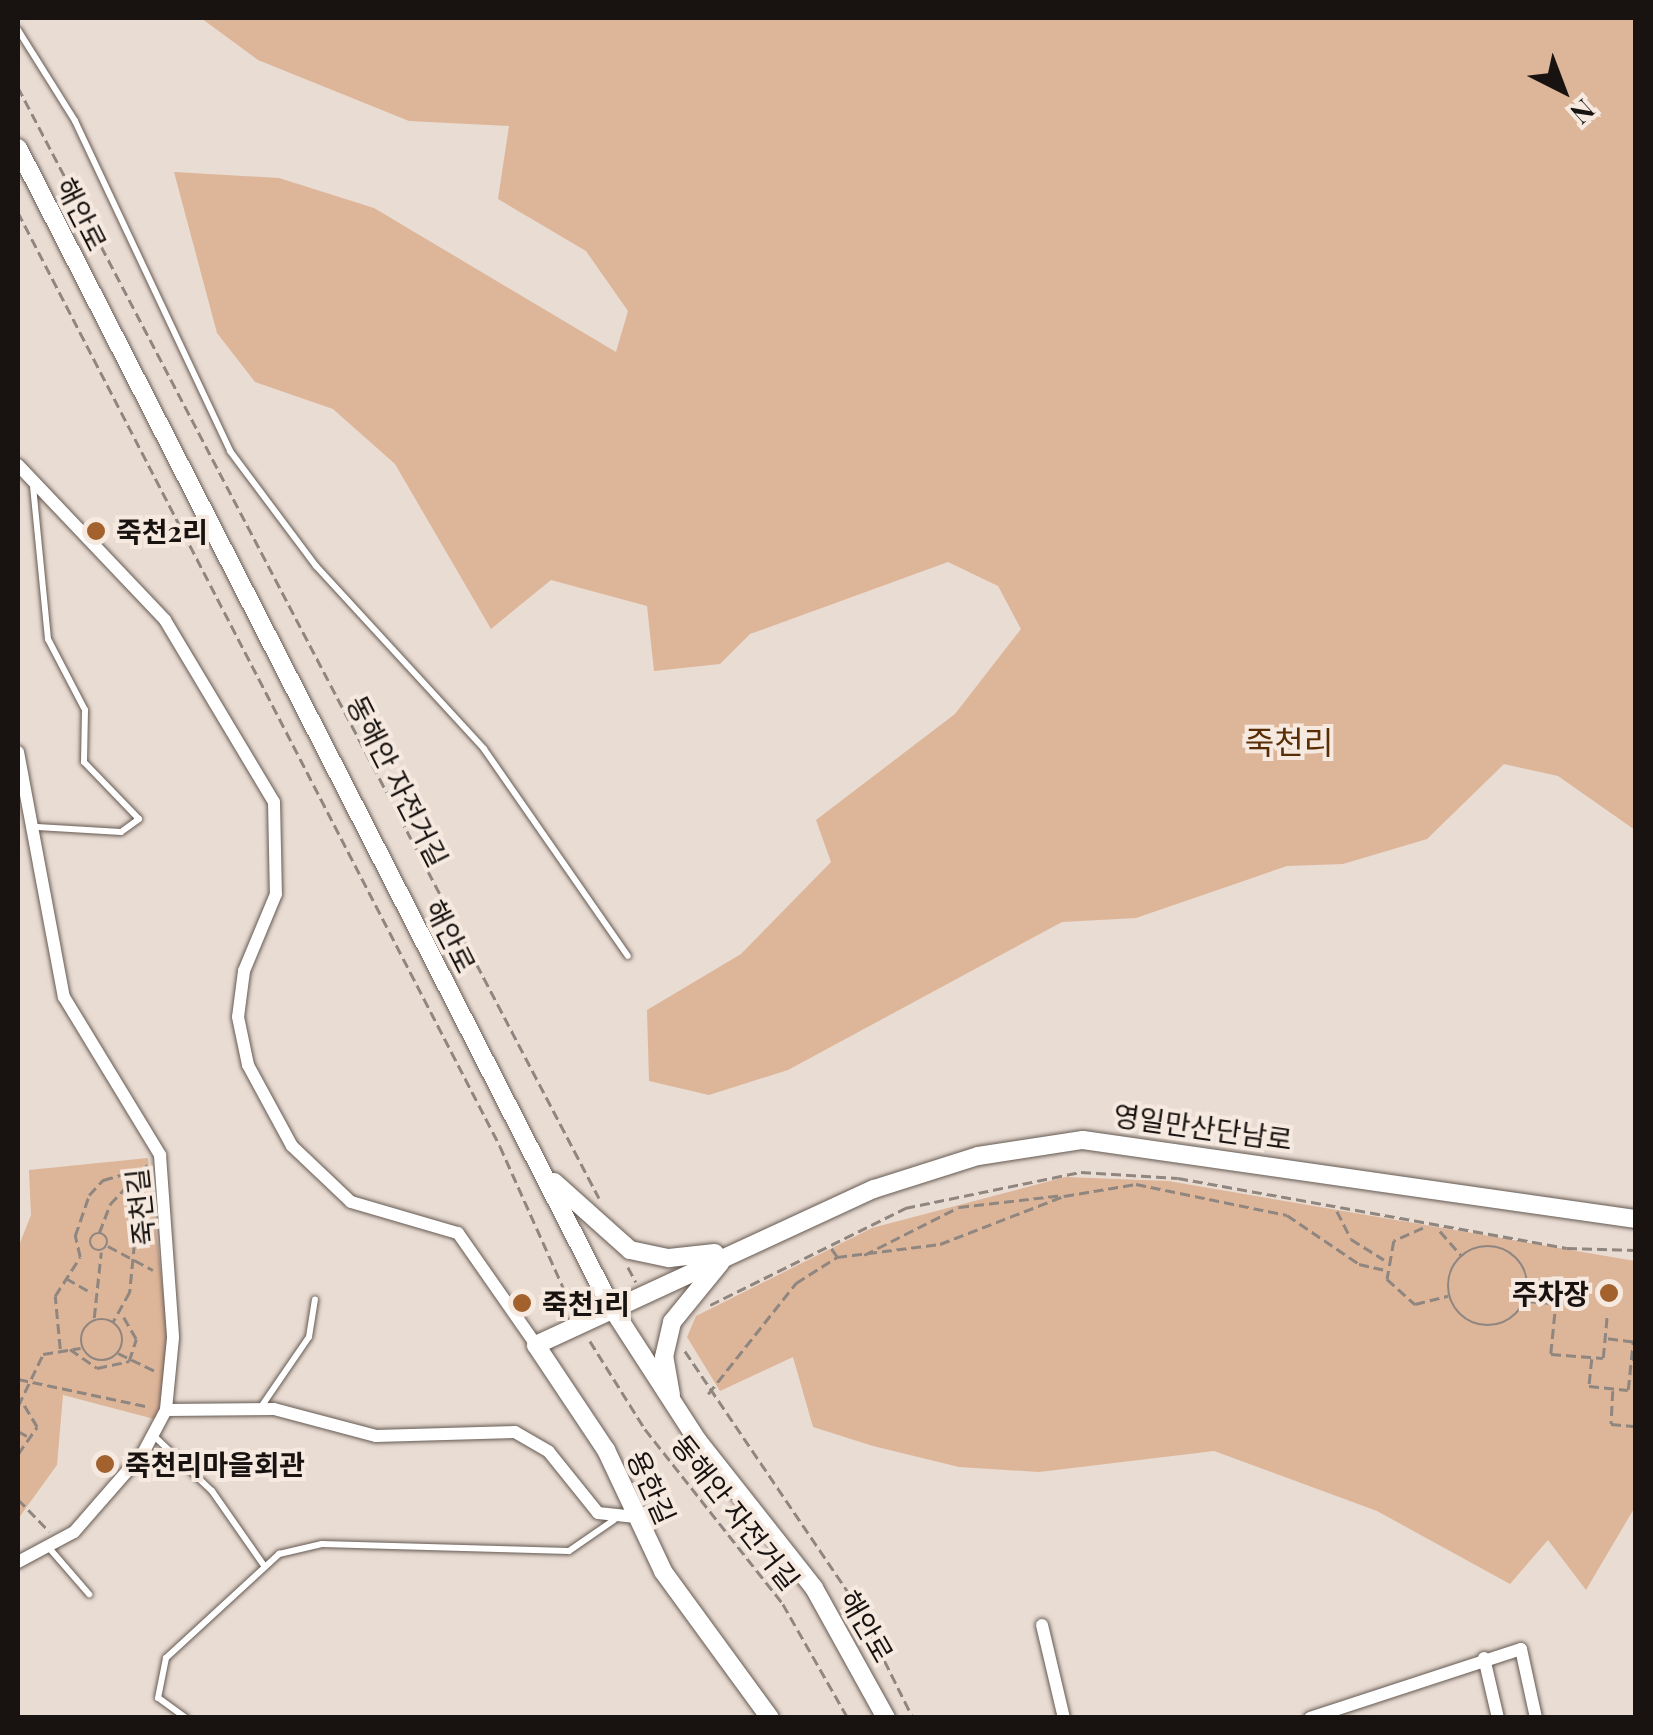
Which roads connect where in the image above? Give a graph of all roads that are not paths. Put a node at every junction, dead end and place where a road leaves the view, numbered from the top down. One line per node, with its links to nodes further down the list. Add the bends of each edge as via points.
1 (18, 30): 7 (lane, via 75,121 230,450 336,590 484,750)
2 (18, 148): 8 (street, 해안로)
3 (18, 465): 4 (street)
4 (33, 486): 6 (lane, via 48,639 85,710 84,762 139,819 108,832); 13 (street, via 158,612 274,802 276,894 244,971 238,1017 248,1064 292,1146 351,1202 458,1233)
5 (18, 752): 6 (street, 죽천길)
6 (36, 827): 15 (street, 죽천길, via 70,1012 160,1155 172,1272)
7 (628, 956)
8 (537, 1164): 10 (street, via 630,1250 669,1258); 12 (street, 해안로)
9 (1636, 1219): 10 (street, 영일만산단남로, via 1083,1140 913,1175)
10 (736, 1250): 12 (street, 영일만산단남로); 16 (street, via 677,1324 664,1356)
11 (316, 1299): 14 (lane, via 309,1337)
12 (610, 1305): 13 (street); 16 (street, 해안로)
13 (536, 1345): 18 (street, 용한길, via 606,1450)
14 (260, 1408): 15 (street); 19 (street, via 359,1434 515,1432 549,1452 598,1514)
15 (166, 1410): 17 (street, 죽천길)
16 (676, 1410): 29 (street, 해안로, via 814,1588)
17 (154, 1436): 20 (street, 죽천길); 22 (lane, via 212,1491)
18 (636, 1516): 19 (street); 28 (street, 용한길, via 662,1571)
19 (614, 1520): 22 (lane, via 569,1551 306,1545)
20 (55, 1546): 21 (street, 죽천길); 23 (lane)
21 (18, 1562)
22 (263, 1564): 27 (lane, via 166,1658 158,1698)
23 (89, 1594)
24 (1042, 1625): 30 (street)
25 (1484, 1658): 26 (street); 31 (street); 32 (street, via 1521,1650)
26 (1317, 1717)
27 (186, 1718)
28 (770, 1718)
29 (886, 1718)
30 (1064, 1718)
31 (1498, 1718)
32 (1536, 1718)

